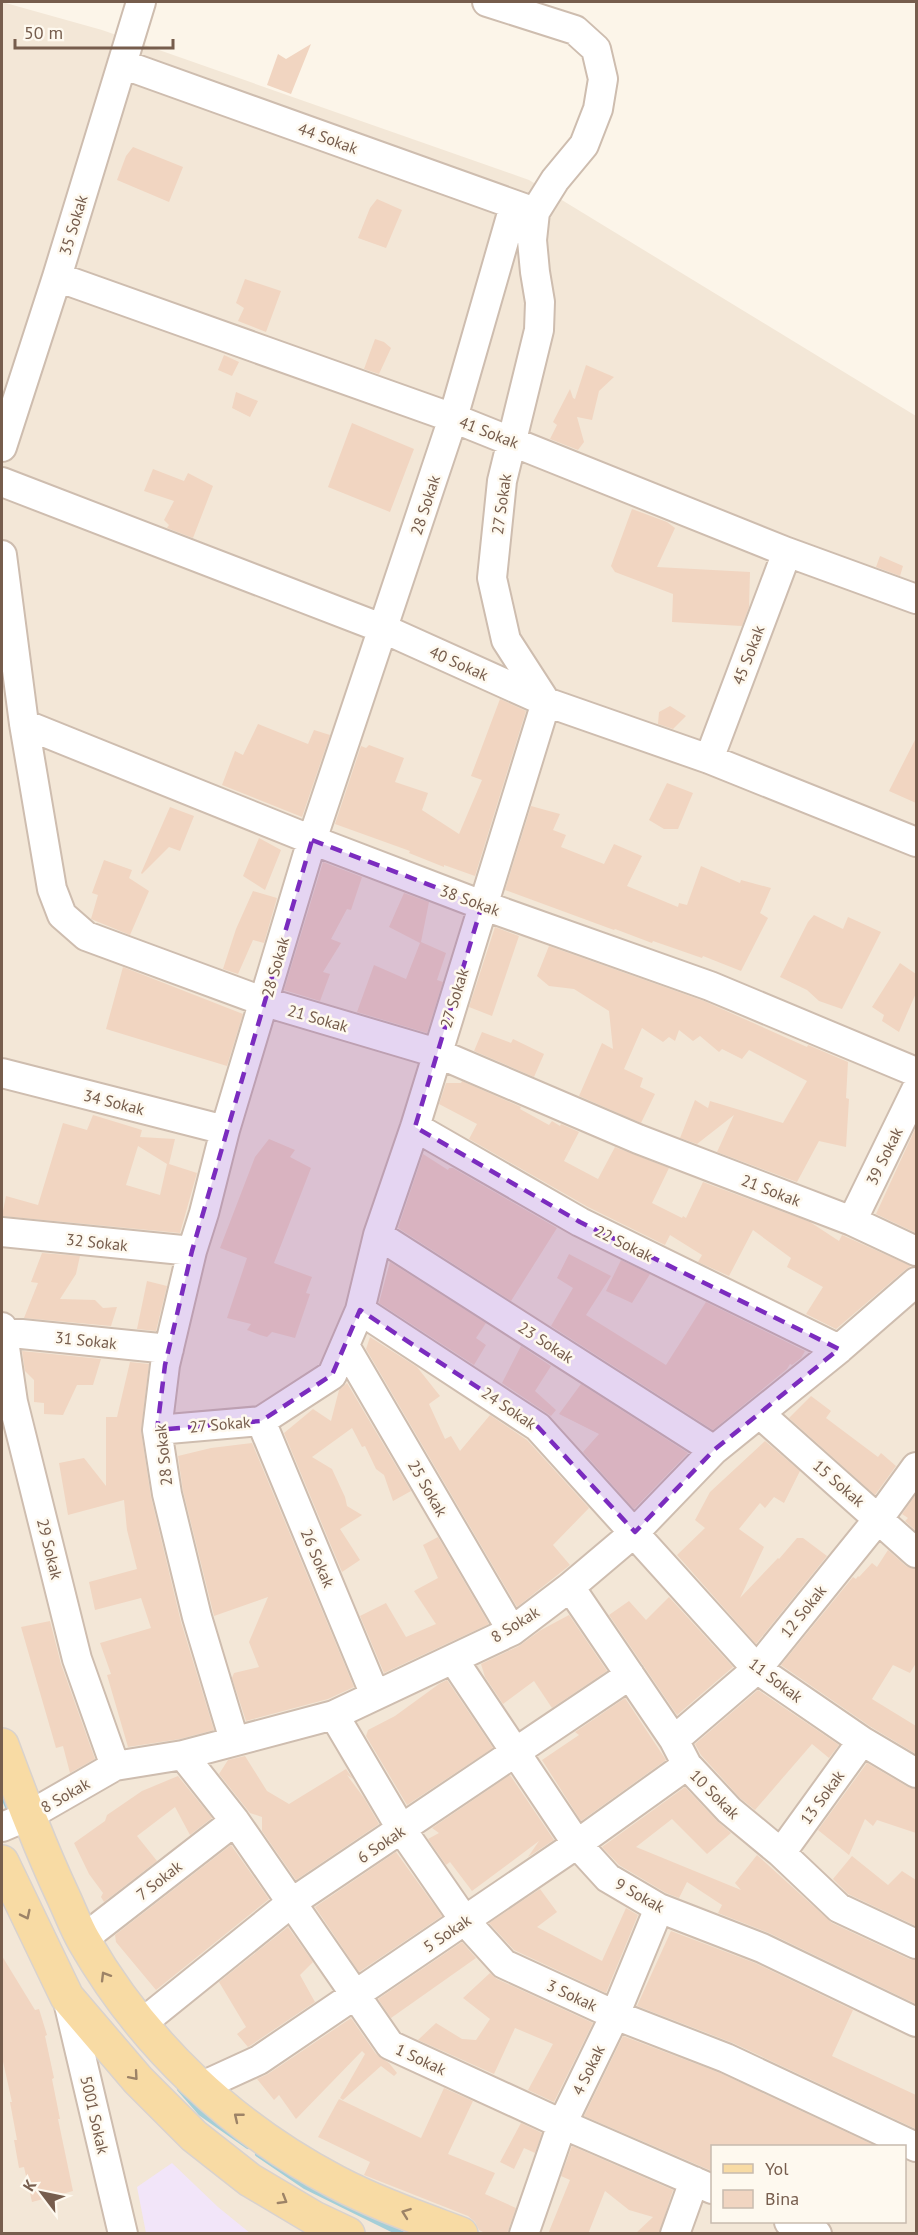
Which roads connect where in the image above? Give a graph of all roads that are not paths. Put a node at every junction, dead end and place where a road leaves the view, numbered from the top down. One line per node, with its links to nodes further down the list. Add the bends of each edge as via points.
1 (141, 2): 3 (street, 35 Sokak)
2 (487, 2): 4 (street, via 575,30 596,49 603,79 598,109 584,145)
3 (122, 64): 4 (street, 44 Sokak); 5 (street, 35 Sokak)
4 (525, 209): 6 (street, 28 Sokak); 7 (street, 27 Sokak, via 540,302 539,330)
5 (57, 277): 6 (street, 41 Sokak); 8 (street, 35 Sokak)
6 (453, 418): 7 (street, 41 Sokak); 13 (street, 28 Sokak)
7 (513, 441): 10 (street, 41 Sokak); 14 (street, 27 Sokak, via 502,481 492,578 506,639)
8 (2, 447)
9 (2, 482): 13 (street, 40 Sokak)
10 (788, 552): 12 (street, 41 Sokak); 16 (street, 45 Sokak)
11 (2, 555): 15 (street, 21 Sokak)
12 (916, 599)
13 (384, 629): 14 (street, 40 Sokak); 17 (street, 28 Sokak)
14 (546, 702): 16 (street, 40 Sokak); 19 (street, 27 Sokak)
15 (24, 724): 17 (street, 38 Sokak); 20 (street, 21 Sokak, via 52,889 62,915 86,936)
16 (709, 759): 18 (street, 40 Sokak)
17 (312, 840): 19 (street, 38 Sokak); 20 (street, 28 Sokak)
18 (916, 842)
19 (483, 905): 21 (street, 27 Sokak); 22 (street, 38 Sokak, via 710,986)
20 (265, 1002): 21 (street, 21 Sokak); 26 (street, 28 Sokak)
21 (438, 1053): 25 (street, 27 Sokak); 27 (street, 21 Sokak, via 639,1139)
22 (916, 1072)
23 (2, 1073): 26 (street, 34 Sokak)
24 (916, 1090): 27 (street, 39 Sokak)
25 (415, 1126): 29 (street, 27 Sokak); 38 (street, 22 Sokak, via 580,1222)
26 (225, 1130): 30 (street, 28 Sokak)
27 (852, 1221): 31 (street, 21 Sokak)
28 (2, 1232): 30 (street, 32 Sokak)
29 (378, 1235): 33 (street, 27 Sokak); 43 (street, 23 Sokak)
30 (192, 1251): 37 (street, 28 Sokak)
31 (916, 1251)
32 (916, 1282): 38 (street, 8 Sokak)
33 (360, 1310): 36 (street, 27 Sokak); 46 (street, 24 Sokak, via 538,1428)
34 (2, 1327): 35 (street, 29 Sokak)
35 (2, 1332): 37 (street, 31 Sokak); 39 (street, 29 Sokak)
36 (345, 1346): 41 (street, 27 Sokak, via 332,1375); 49 (street, 25 Sokak)
37 (169, 1349): 42 (street, 28 Sokak)
38 (839, 1349): 40 (street, 8 Sokak)
39 (5, 1371): 62 (street, 29 Sokak, via 77,1659)
40 (760, 1414): 43 (street, 8 Sokak); 45 (street, 15 Sokak)
41 (261, 1421): 42 (street, 27 Sokak); 53 (street, 26 Sokak)
42 (157, 1430): 55 (street, 28 Sokak, via 167,1494 197,1617)
43 (714, 1450): 46 (street, 8 Sokak)
44 (916, 1467): 45 (street, 12 Sokak)
45 (879, 1518): 47 (street, 15 Sokak); 51 (street, 12 Sokak)
46 (635, 1532): 48 (street, 8 Sokak); 51 (street, 11 Sokak)
47 (916, 1553)
48 (570, 1587): 49 (street, 8 Sokak); 52 (street, 10 Sokak)
49 (512, 1631): 50 (street, 8 Sokak)
50 (453, 1659): 53 (street, 8 Sokak); 59 (street, 9 Sokak)
51 (757, 1669): 56 (street, 12 Sokak); 57 (street, 11 Sokak)
52 (630, 1675): 56 (street, 10 Sokak); 59 (street, 6 Sokak)
53 (375, 1695): 54 (street, 8 Sokak)
54 (334, 1715): 55 (street, 8 Sokak); 66 (street, 3 Sokak)
55 (234, 1740): 60 (street, 8 Sokak)
56 (674, 1740): 61 (street, 10 Sokak)
57 (862, 1741): 63 (street, 11 Sokak); 68 (street, 13 Sokak)
58 (2, 1745): 65 (main road)
59 (515, 1754): 66 (street, 6 Sokak); 67 (street, 9 Sokak)
60 (183, 1755): 62 (street, 8 Sokak); 64 (street, 1 Sokak)
61 (687, 1765): 67 (street, 5 Sokak); 68 (street, 10 Sokak, via 729,1810)
62 (115, 1766): 65 (street, 8 Sokak)
63 (916, 1773)
64 (235, 1821): 70 (street, 1 Sokak); 73 (street, 7 Sokak)
65 (15, 1822): 73 (main road)
66 (402, 1830): 70 (street, 6 Sokak); 72 (street, 3 Sokak)
67 (577, 1844): 71 (street, 9 Sokak, via 608,1878); 72 (street, 5 Sokak)
68 (781, 1853): 74 (street, 10 Sokak, via 839,1908)
69 (2, 1862): 76 (main road, one-way to 76)
70 (291, 1903): 75 (street, 1 Sokak); 79 (street, 6 Sokak)
71 (659, 1908): 77 (street, 4 Sokak); 78 (street, 9 Sokak, via 762,1948)
72 (465, 1921): 75 (street, 5 Sokak); 77 (street, 3 Sokak, via 504,1964)
73 (83, 1939): 79 (main road, one-way to 73, via 111,1986)
74 (916, 1944)
75 (355, 1996): 80 (street, 5 Sokak, via 259,2060); 81 (street, 1 Sokak, via 390,2045)
76 (67, 1997): 85 (street, 5001 Sokak); 86 (main road, one-way to 86, via 138,2080 194,2136 250,2180)
77 (615, 2015): 81 (street, 4 Sokak); 82 (street, 3 Sokak, via 726,2058)
78 (916, 2022)
79 (141, 2024): 80 (main road)
80 (200, 2087): 87 (main road, one-way to 80, via 336,2182 275,2147)
81 (562, 2124): 83 (street, 1 Sokak); 88 (street, 4 Sokak)
82 (916, 2146)
83 (704, 2185): 89 (street)
84 (791, 2223): 90 (street)
85 (123, 2234)
86 (348, 2234)
87 (461, 2234)
88 (524, 2234)
89 (675, 2234)
90 (817, 2234)

